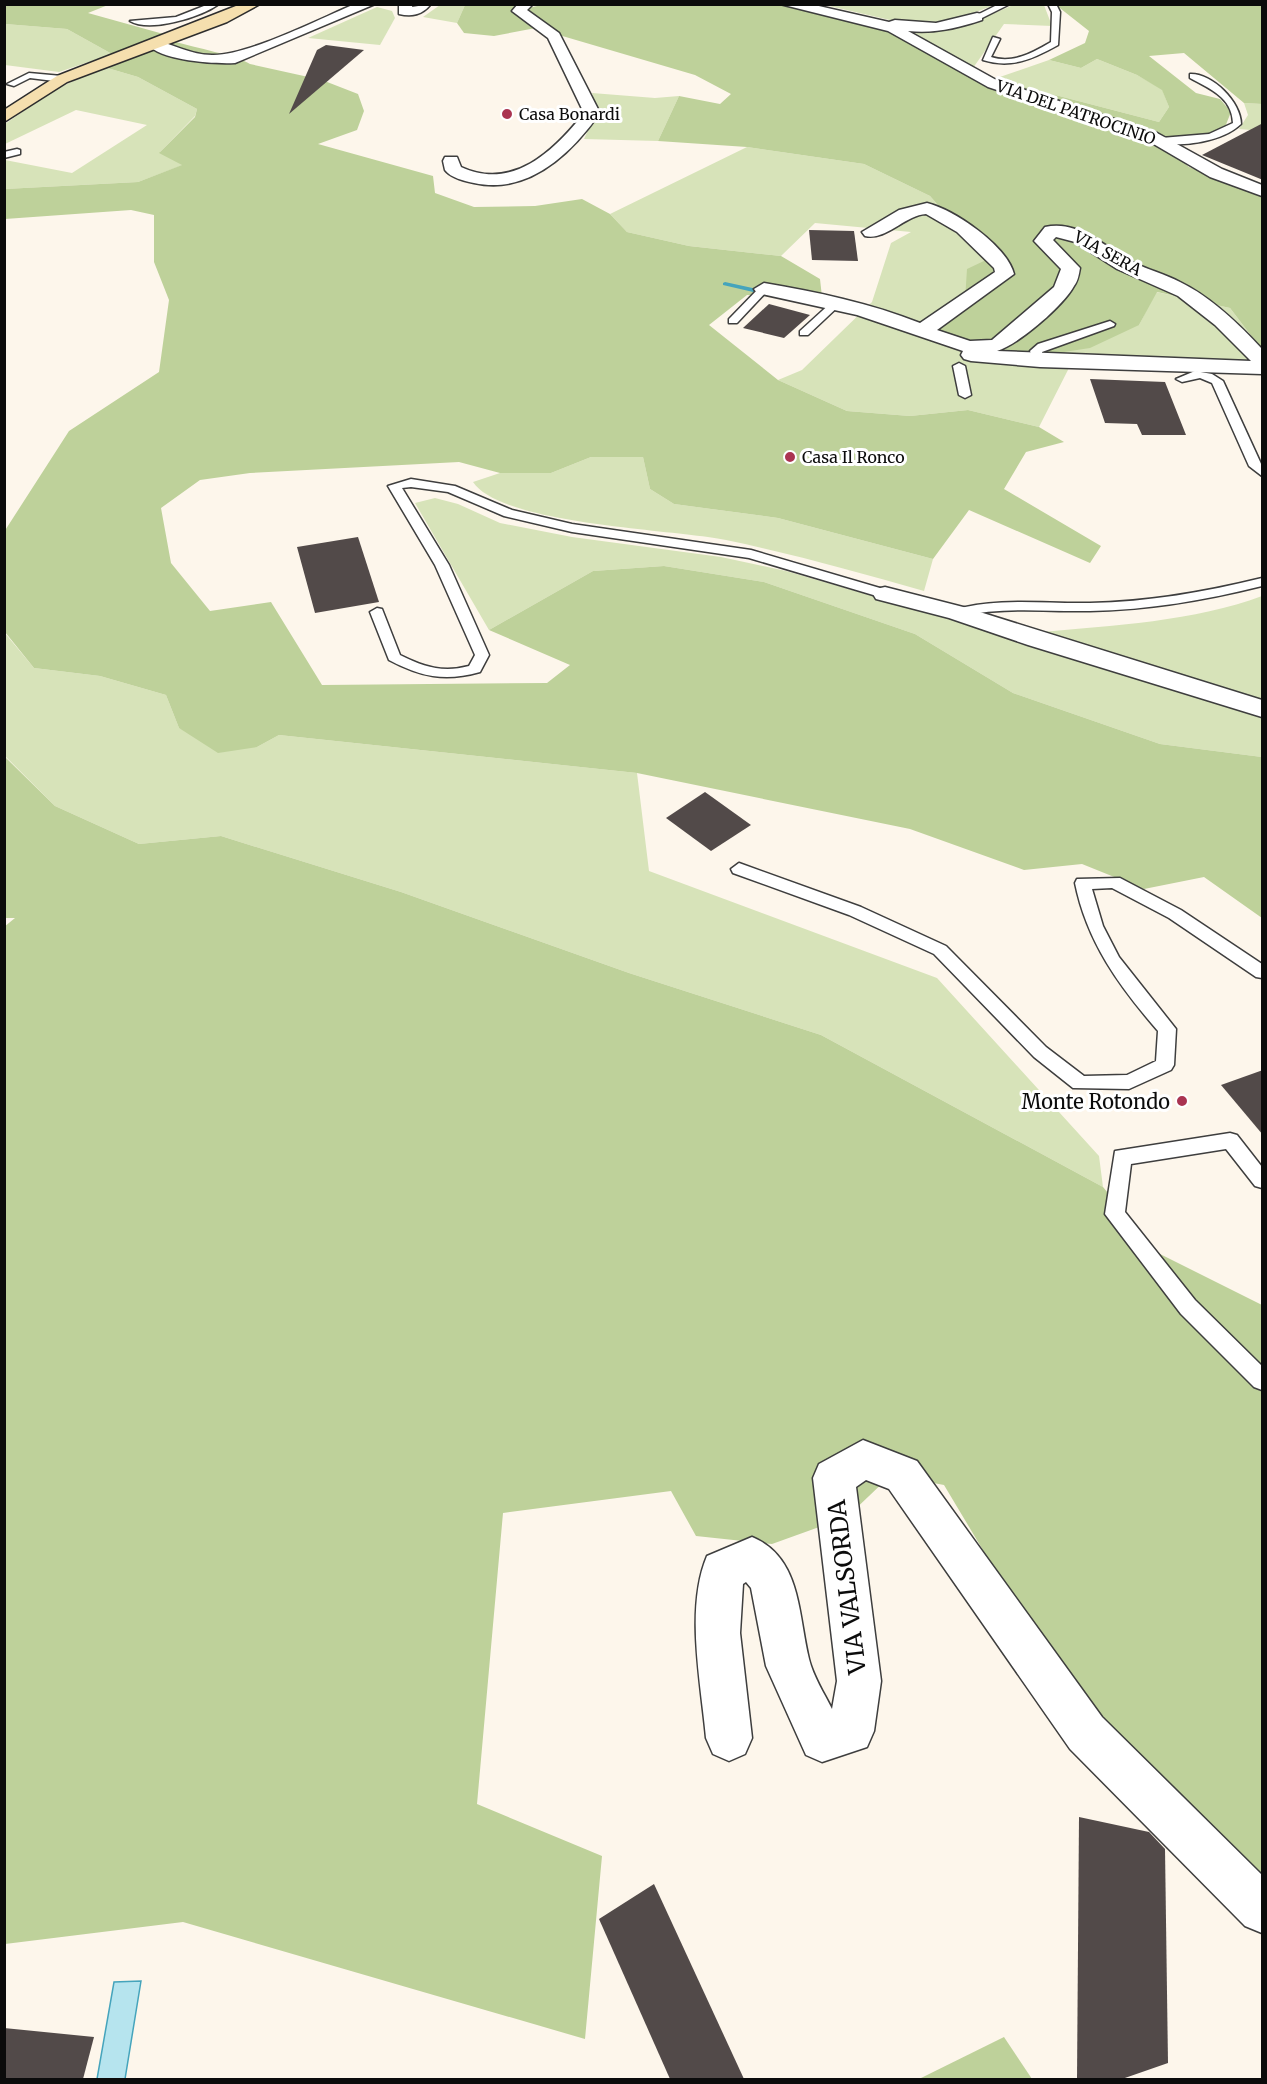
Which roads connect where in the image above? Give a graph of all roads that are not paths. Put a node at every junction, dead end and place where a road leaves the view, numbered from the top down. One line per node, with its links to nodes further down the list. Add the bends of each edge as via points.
1 (216, 4): 12 (lane, via 183,20 160,24)
2 (253, 4): 14 (street)
3 (368, 4): 14 (street, via 235,59 187,56)
4 (406, 4): 5 (street, via 407,12)
5 (424, 4)
6 (526, 4): 22 (street, via 519,11 555,36 592,113 559,152 522,176 489,180 462,176 453,170)
7 (787, 4): 19 (street, VIA DEL PATROCINIO, via 893,28 993,84)
8 (817, 4): 11 (street, via 924,29 948,27)
9 (1007, 4): 11 (lane)
10 (1052, 4): 13 (lane, via 1056,12 1055,43 1006,64 986,58)
11 (977, 17)
12 (134, 21)
13 (996, 39)
14 (154, 44): 16 (street)
15 (1193, 76): 19 (lane, via 1232,100 1238,112 1237,124 1224,133 1198,139)
16 (62, 79): 17 (lane, via 29,75); 18 (street)
17 (11, 84)
18 (4, 117)
19 (1161, 141): 23 (street, VIA DEL PATROCINIO)
20 (17, 152): 21 (lane)
21 (4, 155)
22 (451, 160)
23 (1203, 165): 24 (street); 25 (street, VIA DEL PATROCINIO, via 1234,182)
24 (1225, 170)
25 (1263, 191)
26 (871, 232): 31 (street, via 919,207 933,209 954,220 1003,266 1005,274)
27 (759, 293): 28 (street, VIA SERA); 29 (lane)
28 (833, 306): 31 (street, VIA SERA, via 887,316); 32 (lane)
29 (733, 321)
30 (1110, 324): 33 (lane, via 1077,337 1045,343 1036,351)
31 (922, 331): 34 (street, VIA SERA, via 966,346 999,344 1066,285 1071,268 1044,241 1051,231 1067,231 1080,235 1125,266 1177,287 1205,307)
32 (804, 333)
33 (1040, 361): 35 (street, via 967,354); 36 (street)
34 (1263, 363)
35 (959, 366): 38 (lane)
36 (1263, 368)
37 (1182, 379): 39 (lane, via 1193,374 1217,381 1255,466)
38 (965, 395)
39 (1263, 472)
40 (1263, 582): 43 (lane, via 1212,596 1159,602 1090,607 1013,603)
41 (885, 594): 42 (lane, via 751,554 572,528 508,513 451,489 411,483 394,486 442,565 482,655 475,669 452,676 420,671 394,657); 43 (street)
42 (377, 612)
43 (958, 613): 44 (street)
44 (1263, 709)
45 (739, 869): 46 (lane, via 855,911 939,950 1040,1052 1080,1083 1129,1082 1165,1065 1167,1029 1120,976 1087,913 1083,883 1114,882 1175,914)
46 (1263, 972)
47 (1263, 1180): 48 (lane, via 1230,1141 1122,1156 1115,1214 1188,1307)
48 (1263, 1380)
49 (729, 1738): 50 (street, VIA VALSORDA, via 718,1633 722,1571 752,1558 770,1577 788,1666 822,1739 851,1731 859,1681 834,1478 864,1459 903,1475 1086,1733)
50 (1263, 1910)

